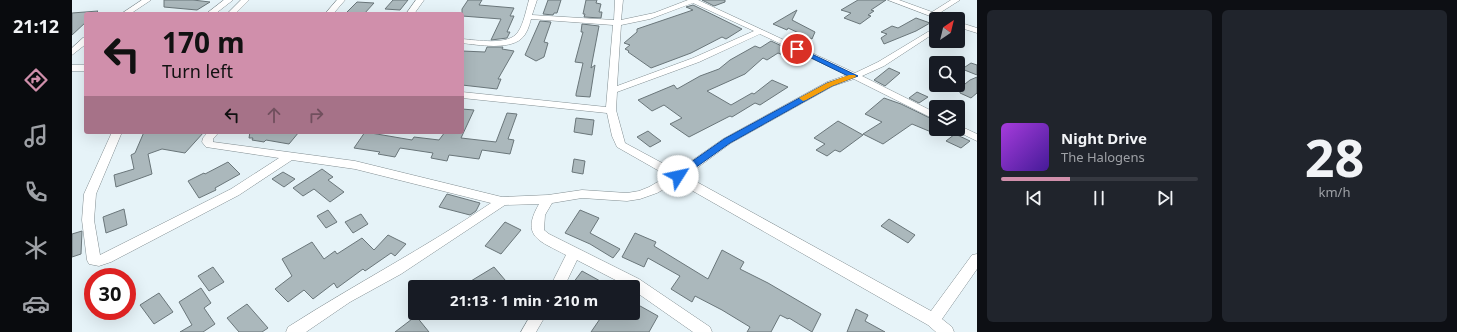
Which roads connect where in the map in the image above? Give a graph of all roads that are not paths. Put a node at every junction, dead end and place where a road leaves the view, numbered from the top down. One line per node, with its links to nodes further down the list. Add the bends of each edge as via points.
1 (147, 0): 11 (street)
2 (229, 0): 12 (street)
3 (245, 0): 13 (street)
4 (341, 0): 14 (street)
5 (420, 0): 15 (street)
6 (533, 0): 18 (street)
7 (619, 0): 19 (street)
8 (693, 0): 19 (street, via 644,19); 22 (street)
9 (892, 0): 17 (street)
10 (956, 0): 16 (street)
11 (128, 12)
12 (213, 12)
13 (233, 12)
14 (331, 12)
15 (411, 12)
16 (936, 12)
17 (929, 13)
18 (528, 17): 19 (street); 25 (street, via 521,34 515,40 505,43)
19 (618, 23): 30 (street)
20 (965, 27): 21 (street)
21 (977, 31)
22 (759, 32): 29 (street); 30 (street, via 696,60)
23 (929, 34): 29 (street, via 881,64)
24 (84, 42): 26 (street)
25 (464, 42)
26 (72, 52)
27 (72, 68): 28 (street)
28 (84, 68)
29 (854, 76): 33 (street); 39 (street, via 830,84 733,137)
30 (614, 90): 32 (street)
31 (464, 95): 32 (street)
32 (611, 110): 39 (street, via 621,145)
33 (929, 114)
34 (965, 132): 37 (street)
35 (116, 134): 38 (street, via 90,194 88,220 92,252 94,260 99,261 235,192)
36 (212, 134): 38 (street, via 207,142 210,145)
37 (977, 138)
38 (289, 157): 41 (street, via 355,165)
39 (678, 176): 40 (street, via 640,195 627,197 582,194); 46 (street)
40 (548, 199): 41 (street); 42 (street, via 539,215 538,232)
41 (502, 201): 47 (street, via 396,270 345,298)
42 (574, 252): 44 (street); 49 (street, via 634,283)
43 (977, 259): 46 (street)
44 (560, 280)
45 (536, 320): 48 (street)
46 (933, 320): 50 (street)
47 (293, 332)
48 (528, 332)
49 (705, 332)
50 (948, 332)

